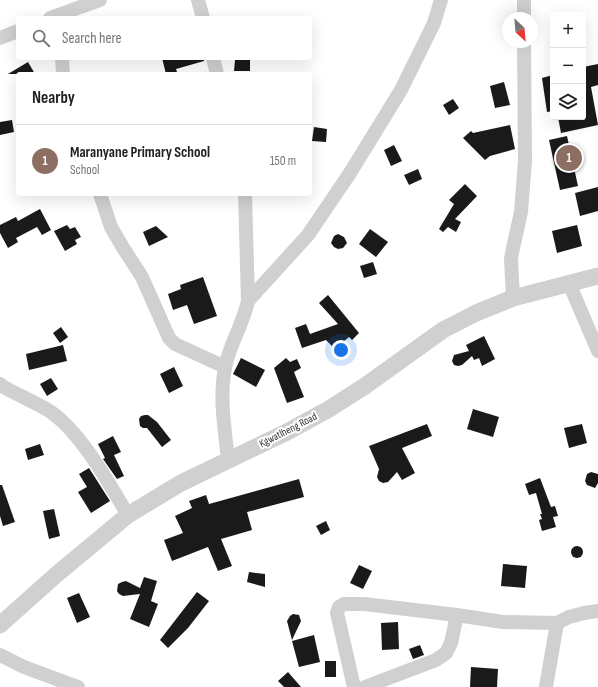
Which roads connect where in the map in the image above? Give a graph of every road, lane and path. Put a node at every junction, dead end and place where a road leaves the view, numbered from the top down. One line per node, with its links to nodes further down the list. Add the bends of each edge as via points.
1 (100, 0): 6 (street)
2 (198, 0): 7 (street)
3 (440, 0): 20 (street, via 434,23 401,90 350,173 308,235)
4 (524, 0): 5 (street)
5 (524, 12)
6 (58, 16)
7 (202, 16)
8 (16, 32): 9 (street)
9 (0, 38)
10 (524, 48): 19 (street, via 525,161 522,206 511,259)
11 (62, 60): 13 (street)
12 (214, 60): 14 (street)
13 (62, 72)
14 (216, 72)
15 (101, 196): 22 (street, via 111,227 142,277 169,338 175,344)
16 (245, 196): 20 (street)
17 (598, 276): 18 (street, Kgwatlheng Road)
18 (569, 283): 19 (street, Kgwatlheng Road); 21 (street)
19 (513, 298): 24 (street, Kgwatlheng Road, via 443,330 329,409)
20 (248, 301): 22 (street)
21 (598, 351)
22 (225, 367): 24 (street, via 223,404)
23 (0, 384): 25 (street, via 50,411 66,424 81,441)
24 (228, 460): 25 (street, Kgwatlheng Road, via 182,483)
25 (128, 515): 29 (street, Kgwatlheng Road)
26 (598, 611): 28 (street, via 569,617)
27 (457, 615): 28 (street, via 503,622); 32 (street, via 364,604 344,604 339,607 337,613); 33 (street, via 451,643 446,653 436,660)
28 (557, 623): 34 (street)
29 (0, 626)
30 (0, 654): 31 (street, via 24,667)
31 (78, 687)
32 (354, 687)
33 (365, 687)
34 (546, 687)

